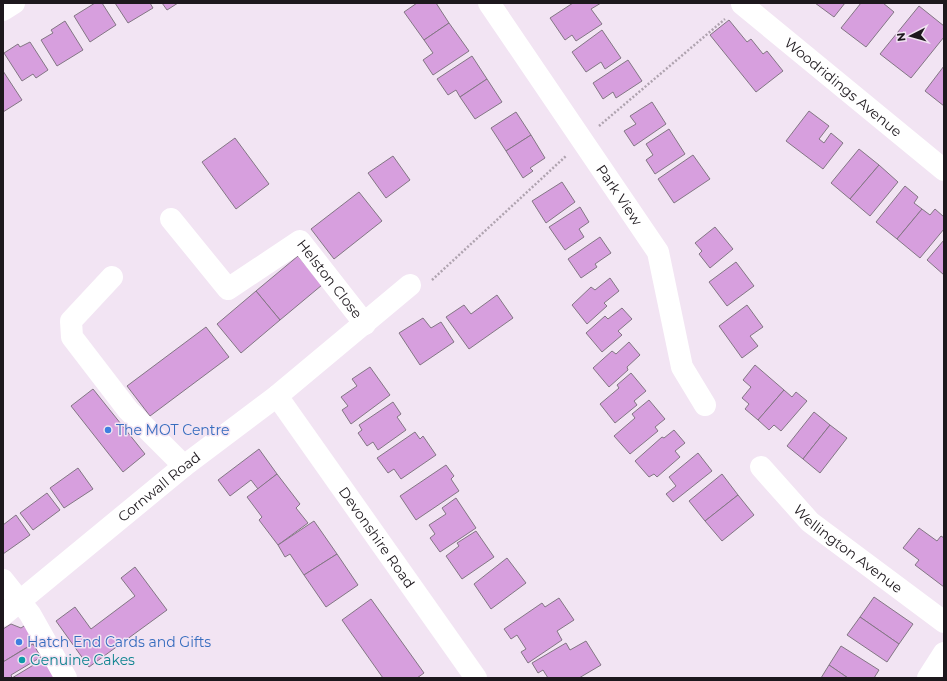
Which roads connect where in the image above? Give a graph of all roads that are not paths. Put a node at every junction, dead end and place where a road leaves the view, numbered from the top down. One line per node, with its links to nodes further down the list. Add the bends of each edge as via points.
1 (14, 3): 4 (street)
2 (489, 3): 11 (street, Park View, via 658,252 682,366)
3 (742, 4): 5 (street, Woodridings Avenue)
4 (3, 10)
5 (944, 170)
6 (171, 219): 9 (street, Helston Close, via 228,289 300,241)
7 (112, 277): 12 (street, via 71,321 72,337 128,410)
8 (410, 285): 9 (street, Cornwall Road)
9 (365, 324): 10 (street, Cornwall Road)
10 (277, 396): 12 (street, Cornwall Road); 19 (street, Devonshire Road)
11 (705, 406)
12 (184, 466): 15 (street, Cornwall Road)
13 (760, 467): 16 (street, Wellington Avenue, via 810,522)
14 (3, 580): 15 (street)
15 (11, 608): 18 (street, via 30,614)
16 (944, 622)
17 (944, 653): 20 (street)
18 (66, 678)
19 (476, 678)
20 (928, 678)

